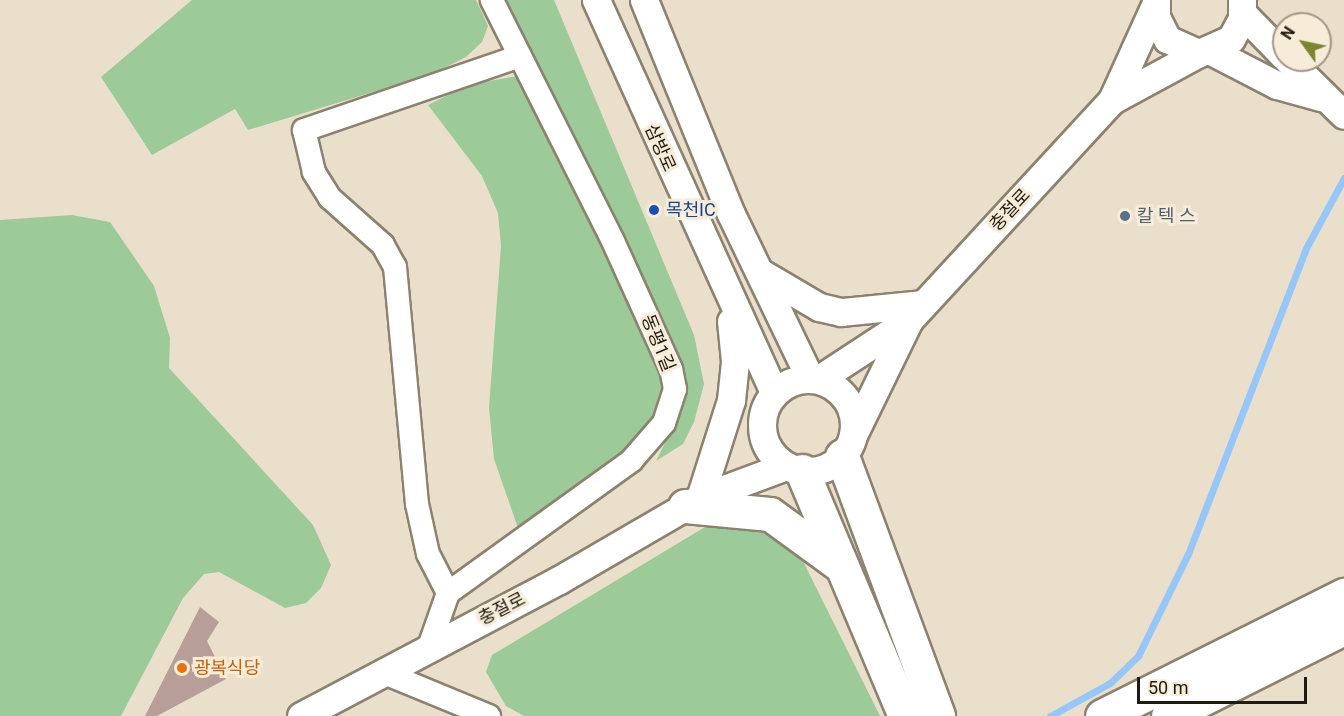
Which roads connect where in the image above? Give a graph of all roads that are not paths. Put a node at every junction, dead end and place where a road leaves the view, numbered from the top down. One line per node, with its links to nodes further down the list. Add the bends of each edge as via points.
1 (492, 0): 8 (street, 동평1길)
2 (596, 0): 14 (street, 삼방로)
3 (644, 0): 13 (street)
4 (1156, 3): 7 (street, via 1167,39); 11 (street, 충절로)
5 (1242, 7): 6 (street); 7 (street, 충절로, via 1231,39)
6 (1272, 42)
7 (1205, 52): 10 (street, via 1277,84); 11 (street, 충절로)
8 (520, 56): 22 (street, 동평1길, via 614,240 671,369 675,389 664,423 631,460); 22 (street, via 304,130 314,172 330,198 383,245 395,267 417,504 428,555)
9 (1298, 72): 10 (street)
10 (1320, 97): 12 (street)
11 (1112, 100): 15 (street, 충절로)
12 (1344, 115)
13 (761, 273): 15 (street, via 819,307 841,312); 16 (street)
14 (729, 302): 17 (street, 삼방로); 20 (street, via 735,361 730,400)
15 (916, 312): 16 (street, 충절로); 18 (street, 충절로)
16 (814, 378): 17 (street, via 790,381); 18 (street, via 848,400)
17 (768, 403): 19 (street, via 768,449); 20 (street, 충절로)
18 (848, 446): 19 (street, via 824,468); 30 (highway)
19 (794, 468): 20 (street, 충절로); 21 (highway)
20 (693, 502): 21 (highway, via 770,514); 25 (street, 충절로)
21 (842, 568): 29 (highway)
22 (448, 593): 25 (street)
23 (1344, 595): 31 (highway)
24 (1344, 628): 32 (highway)
25 (429, 647): 26 (street, 충절로)
26 (382, 672): 27 (street, 충절로); 28 (street)
27 (302, 716)
28 (489, 716)
29 (905, 716)
30 (938, 716)
31 (1102, 716)
32 (1168, 716)

